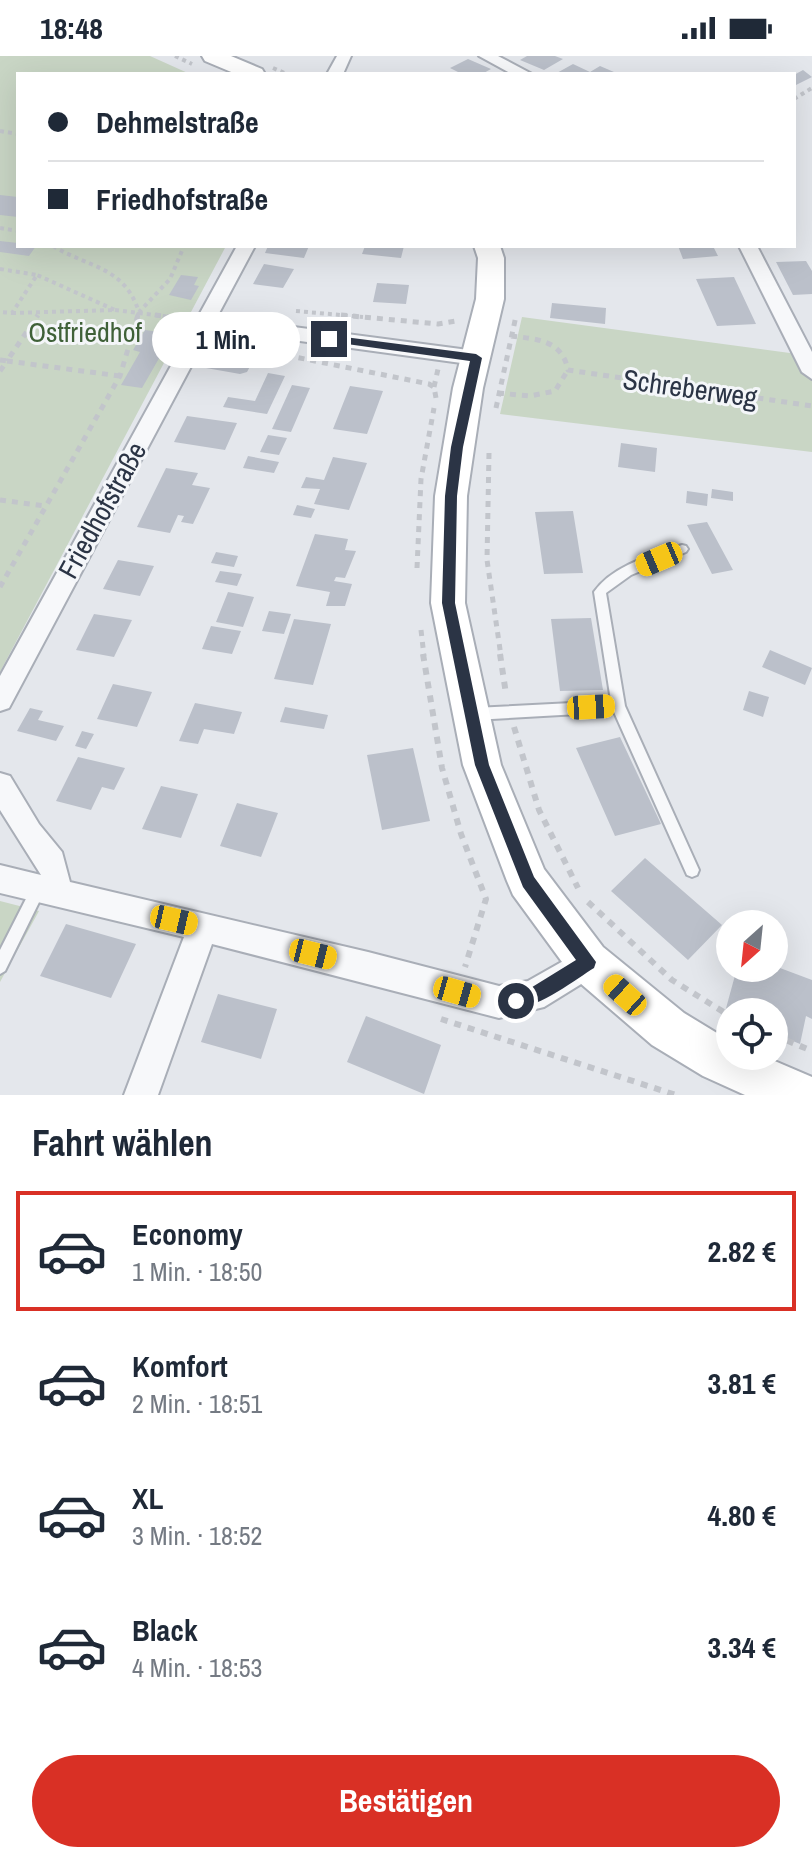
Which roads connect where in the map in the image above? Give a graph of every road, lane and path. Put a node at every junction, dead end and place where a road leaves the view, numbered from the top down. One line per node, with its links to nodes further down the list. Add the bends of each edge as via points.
1 (213, 56): 3 (main road)
2 (486, 56): 4 (street)
3 (249, 72)
4 (520, 72)
5 (57, 248): 16 (path, via 117,276 136,295)
6 (183, 248): 16 (path, via 170,279)
7 (245, 248): 20 (street, Friedhofstraße)
8 (487, 248): 23 (main road, via 492,279)
9 (749, 248): 28 (street)
10 (0, 269): 11 (path)
11 (37, 275): 13 (path); 17 (path)
12 (517, 305): 32 (path)
13 (115, 310): 16 (path); 18 (path)
14 (291, 311): 19 (path, via 427,324)
15 (0, 312): 17 (path)
16 (139, 312): 20 (path); 29 (path)
17 (12, 313): 18 (path)
18 (39, 314): 25 (path)
19 (457, 320)
20 (205, 322): 23 (street); 39 (street, Friedhofstraße)
21 (520, 337): 26 (path, via 555,345 563,351)
22 (269, 352): 33 (path, via 434,387)
23 (476, 358): 42 (main road, via 451,496 448,603)
24 (0, 360): 25 (path)
25 (7, 361): 27 (path); 29 (path)
26 (568, 370): 30 (path, via 555,391); 31 (path, Schreberweg)
27 (0, 371)
28 (812, 372)
29 (120, 376): 36 (path)
30 (507, 394)
31 (812, 406)
32 (494, 421)
33 (426, 445)
34 (489, 449): 41 (path, via 487,560)
35 (0, 500): 36 (path)
36 (45, 506): 38 (path)
37 (682, 549): 40 (lane, via 636,568 600,592)
38 (0, 587)
39 (0, 700)
40 (618, 706): 41 (lane); 44 (lane)
41 (510, 712): 42 (lane); 50 (path, via 528,788 583,897 629,945)
42 (472, 714): 48 (main road, via 482,765 528,881)
43 (0, 785): 46 (street, via 52,861)
44 (692, 870)
45 (0, 879): 46 (street)
46 (47, 890): 47 (street); 49 (lane)
47 (203, 927): 48 (street, via 499,1002 533,996); 54 (street)
48 (588, 962): 56 (main road, via 668,1029 719,1060)
49 (0, 966)
50 (716, 1007)
51 (433, 1017): 55 (path)
52 (788, 1041): 53 (path)
53 (812, 1051)
54 (141, 1095)
55 (676, 1095)
56 (798, 1095)

